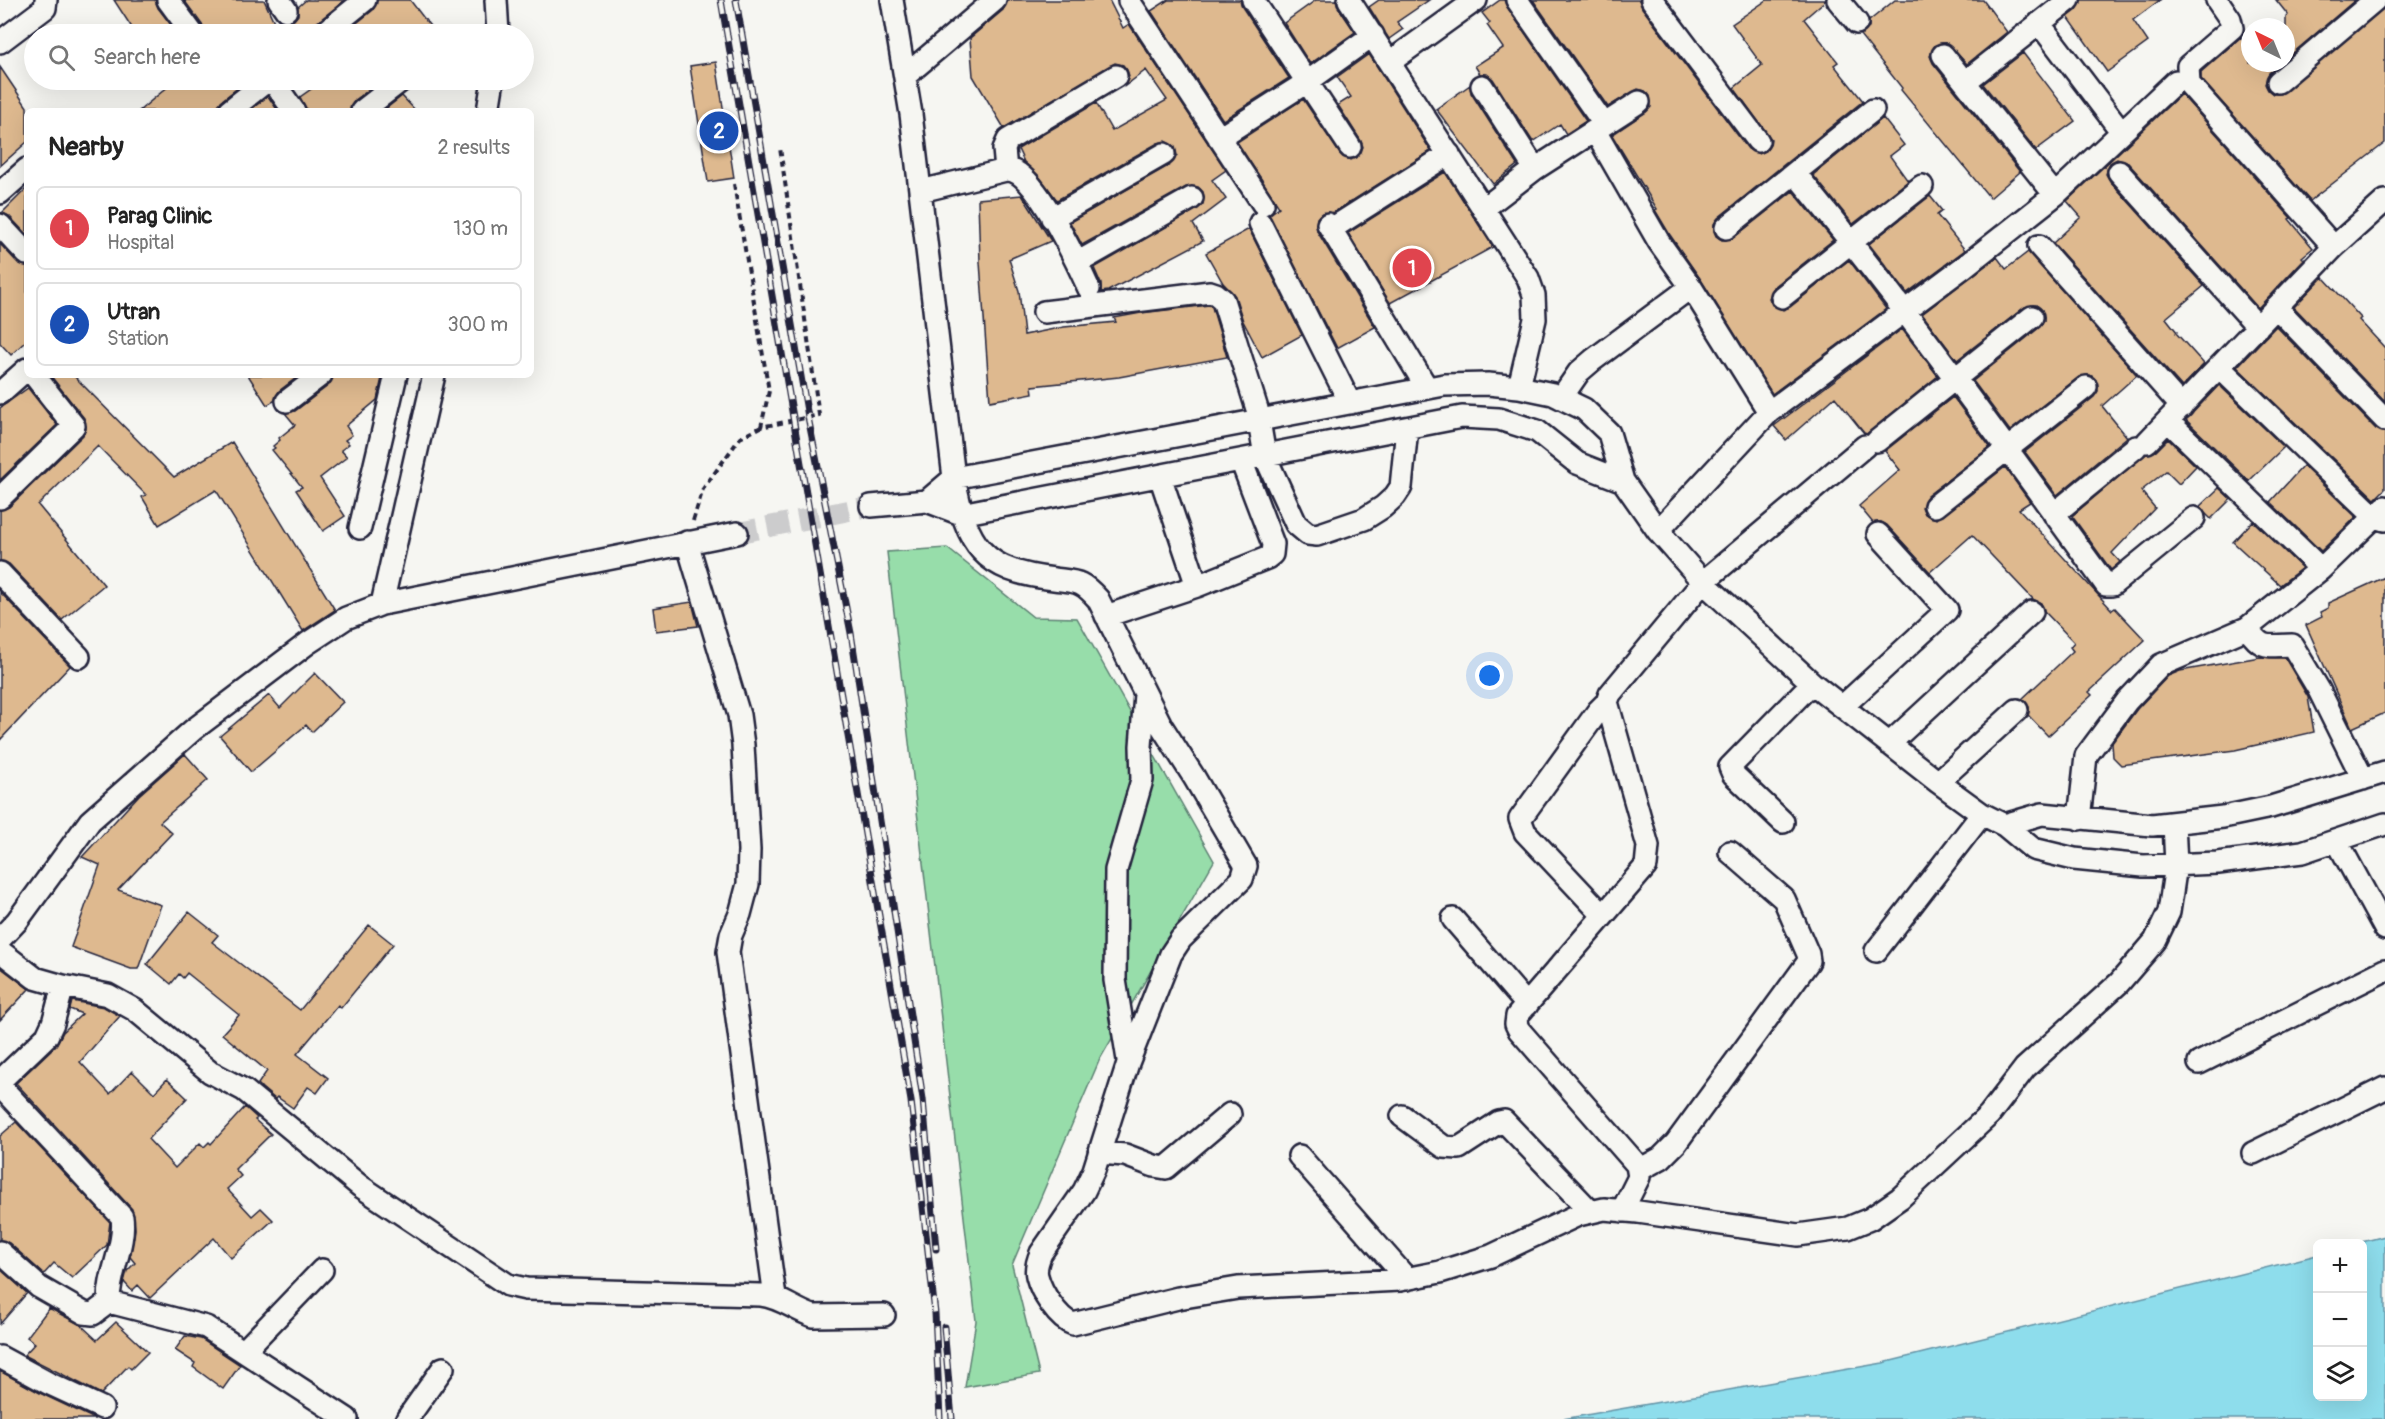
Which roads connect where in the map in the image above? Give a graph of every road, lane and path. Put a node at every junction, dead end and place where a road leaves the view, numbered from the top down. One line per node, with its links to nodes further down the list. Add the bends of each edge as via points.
1 (46, 0): 20 (street, via 45,9)
2 (168, 0): 21 (street)
3 (365, 0): 22 (street)
4 (496, 0): 23 (street)
5 (892, 0): 28 (street)
6 (995, 0): 28 (street)
7 (1253, 0): 31 (street)
8 (1349, 0): 24 (street)
9 (1517, 0): 45 (street)
10 (1652, 0): 48 (street)
11 (1838, 0): 17 (street)
12 (2069, 0): 18 (street)
13 (2217, 0): 71 (street, via 2232,27 2188,66 2188,84)
14 (2375, 0): 33 (street)
15 (1129, 2): 47 (street)
16 (1463, 4): 27 (street)
17 (1857, 23)
18 (2039, 23): 32 (street); 46 (street)
19 (24, 24): 25 (street)
20 (25, 24)
21 (186, 24)
22 (335, 24)
23 (497, 24)
24 (1373, 35): 27 (street); 31 (street)
25 (0, 42)
26 (1943, 55): 32 (street)
27 (1390, 62): 52 (street)
28 (904, 76): 60 (street)
29 (1116, 76): 54 (street, via 1008,140 1004,149)
30 (2176, 81): 46 (street)
31 (1307, 82): 47 (street); 49 (street)
32 (1965, 82): 62 (street)
33 (2278, 82)
34 (1482, 86): 53 (street)
35 (257, 90): 40 (street)
36 (278, 90): 41 (street)
37 (389, 90): 42 (street)
38 (491, 90): 43 (street)
39 (1639, 102): 45 (street)
40 (233, 108)
41 (292, 108)
42 (366, 108)
43 (488, 108)
44 (1873, 110): 57 (street)
45 (1599, 128): 53 (street); 74 (street, via 1659,242)
46 (2121, 131): 62 (street)
47 (1219, 138): 95 (street, via 1261,213)
48 (1758, 141)
49 (1350, 147)
50 (780, 148): 100 (path, via 819,415)
51 (1164, 154): 66 (street)
52 (1449, 154): 65 (street); 91 (street, via 1334,224)
53 (1535, 169): 65 (street)
54 (1006, 170): 60 (street); 66 (street, via 1020,174)
55 (24, 172): 61 (street)
56 (2119, 172): 81 (street)
57 (1796, 174): 68 (street); 69 (street)
58 (734, 184): 100 (path, via 769,391)
59 (1922, 186): 69 (street)
60 (921, 190): 106 (street)
61 (0, 193)
62 (2055, 195): 78 (street)
63 (1192, 198): 73 (street)
64 (2385, 201): 71 (street)
65 (1483, 209): 89 (street, via 1528,278 1534,295 1534,319)
66 (1052, 218): 73 (street)
67 (0, 225): 72 (street)
68 (1726, 228)
69 (1851, 240): 76 (street); 78 (street)
70 (2039, 246): 97 (street)
71 (2334, 247): 77 (street)
72 (24, 251)
73 (1077, 263): 75 (street)
74 (1691, 287): 93 (street, via 1593,360); 96 (street)
75 (1089, 288)
76 (1782, 297)
77 (2276, 308): 81 (street); 99 (street)
78 (1905, 311): 88 (street); 96 (street)
79 (1044, 312): 98 (street, via 1216,294 1223,300)
80 (2032, 317): 88 (street)
81 (2258, 327): 82 (street)
82 (2219, 367): 97 (street); 114 (street)
83 (24, 372): 92 (street)
84 (36, 378): 108 (street, via 74,426)
85 (317, 378): 94 (street)
86 (395, 378): 116 (street)
87 (433, 378): 125 (street)
88 (1955, 379): 102 (street); 123 (street)
89 (1520, 387): 91 (street, via 1488,384); 93 (street)
90 (2086, 387): 102 (street)
91 (1427, 388): 95 (street)
92 (0, 393)
93 (1561, 398): 107 (street, via 1584,409 1609,433)
94 (286, 401)
95 (1350, 404): 98 (street)
96 (1769, 412): 117 (street)
97 (2175, 414): 113 (street); 121 (street)
98 (1259, 420): 103 (street); 106 (street)
99 (2385, 420)
100 (761, 427): 120 (path, via 740,438 703,489)
101 (1407, 428): 103 (street); 103 (street, via 1401,487 1395,496 1364,519 1317,535 1308,534 1296,524); 107 (street, via 1462,417 1499,419 1537,431 1577,462)
102 (2006, 450): 111 (street); 113 (street)
103 (1265, 456): 104 (street)
104 (1241, 460): 105 (street); 124 (street, via 1274,549 1267,558)
105 (1160, 476): 112 (street); 124 (street)
106 (954, 478): 109 (street); 112 (street)
107 (1623, 481): 117 (street)
108 (0, 498)
109 (927, 501): 110 (street); 112 (street)
110 (872, 506)
111 (1935, 506)
112 (961, 514): 127 (street, via 976,546 997,564 1018,574 1075,580 1087,586)
113 (2054, 514): 115 (street, via 2106,585)
114 (2382, 515): 121 (street)
115 (2194, 518)
116 (360, 528)
117 (1658, 531): 123 (street)
118 (737, 533): 120 (street)
119 (1878, 534): 133 (street, via 1947,610)
120 (687, 542): 125 (street); 173 (street, via 739,715 743,746 748,884 728,952)
121 (2321, 569): 128 (street)
122 (0, 573): 129 (street)
123 (1703, 582): 130 (street); 132 (street)
124 (1197, 586): 127 (street)
125 (382, 604): 151 (street, via 346,618 308,643 184,737 90,821)
126 (2032, 612): 135 (street)
127 (1106, 616): 131 (street)
128 (2247, 628): 137 (street, via 2266,647 2292,645); 140 (street, via 2161,666 2127,701 2086,756)
129 (79, 657)
130 (1812, 682): 133 (street); 141 (street, via 1730,768)
131 (1145, 694): 157 (street, via 1142,780 1116,870 1115,980); 157 (street, via 1246,866 1242,879 1181,939 1171,954)
132 (1607, 702): 148 (street, via 1648,857 1646,866); 148 (street, via 1520,819 1525,832)
133 (1843, 706): 135 (street)
134 (2017, 710): 138 (street)
135 (1889, 744): 138 (street)
136 (2385, 772): 137 (street)
137 (2363, 778): 142 (street, via 2271,807)
138 (1938, 782): 139 (street)
139 (1982, 814): 144 (street); 153 (street)
140 (2079, 819): 142 (street); 144 (street, via 2042,814)
141 (1783, 822)
142 (2174, 823): 147 (street)
143 (2385, 824): 145 (street)
144 (2004, 825): 147 (street, via 2033,849 2043,852 2143,866)
145 (2337, 840): 147 (street, via 2302,852); 150 (street)
146 (1730, 852): 167 (street, via 1784,899 1809,961 1676,1143 1661,1158)
147 (2176, 865): 168 (street, via 2169,912 2155,941 2119,983 2025,1068 1989,1115 1900,1198 1870,1219 1848,1228 1798,1235)
148 (1603, 915): 156 (street)
149 (1453, 920): 156 (street)
150 (2385, 929)
151 (0, 939)
152 (0, 951): 155 (street, via 35,978)
153 (1876, 951)
154 (2385, 970): 158 (street)
155 (63, 986): 159 (street, via 51,1030); 173 (street, via 108,995 135,1010 210,1072 243,1090 360,1186 508,1285 526,1289)
156 (1527, 1005): 167 (street, via 1517,1016 1519,1030)
157 (1128, 1063): 164 (street)
158 (2199, 1063)
159 (0, 1081)
160 (0, 1086): 174 (street, via 122,1217 124,1230)
161 (2385, 1088): 165 (street)
162 (1230, 1114): 164 (street, via 1166,1168 1125,1155)
163 (1402, 1116): 169 (street, via 1452,1149 1499,1122 1508,1123)
164 (1099, 1153): 172 (street, via 1084,1191 1041,1252 1037,1264 1037,1276 1064,1321 1073,1324 1178,1298 1238,1288)
165 (2253, 1153)
166 (1299, 1155): 172 (street)
167 (1639, 1170): 168 (street)
168 (1622, 1211): 169 (street)
169 (1591, 1212): 172 (street, via 1491,1256)
170 (0, 1252): 174 (street, via 39,1287 84,1313 93,1314)
171 (322, 1270): 176 (street)
172 (1407, 1279)
173 (775, 1297): 175 (street, via 813,1316)
174 (109, 1302): 176 (street, via 206,1327)
175 (884, 1315)
176 (244, 1351): 180 (street)
177 (0, 1357): 179 (street)
178 (443, 1368): 181 (street)
179 (102, 1408)
180 (347, 1419)
181 (408, 1419)

